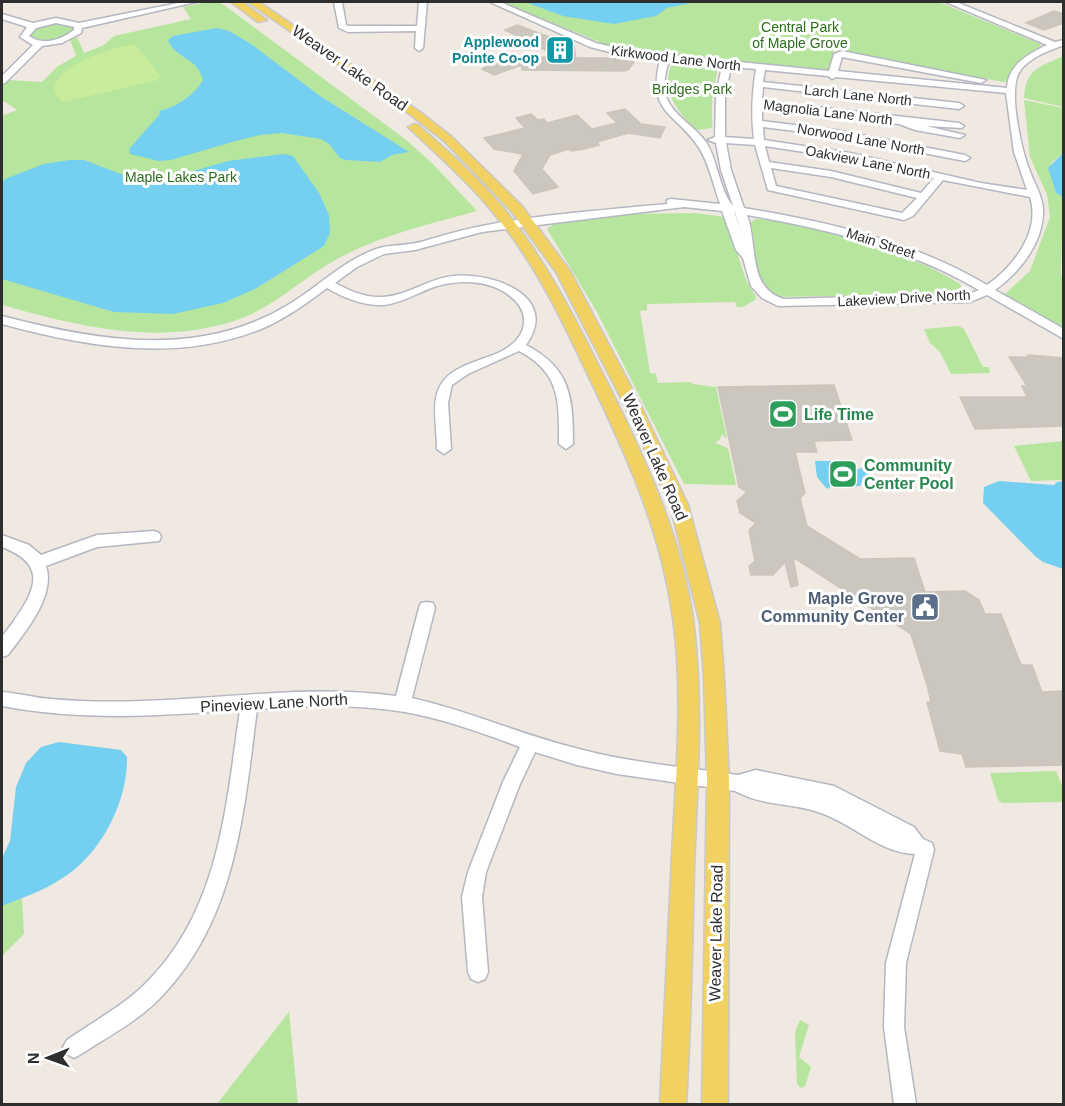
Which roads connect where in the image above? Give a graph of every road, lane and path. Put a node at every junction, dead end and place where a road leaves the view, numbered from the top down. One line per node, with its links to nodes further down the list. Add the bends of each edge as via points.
1 (140, 2): 10 (street)
2 (186, 2): 3 (street); 10 (street)
3 (192, 2)
4 (236, 2): 40 (main road, Weaver Lake Road, via 413,126)
5 (253, 2): 40 (main road, Weaver Lake Road, via 448,139 499,189)
6 (338, 2): 14 (street, via 342,26 348,29)
7 (423, 2): 14 (street)
8 (494, 2): 18 (street, Kirkwood Lane North, via 604,49)
9 (950, 2): 16 (street)
10 (147, 10): 13 (street)
11 (2, 16): 12 (street)
12 (34, 26): 13 (street, via 60,20); 15 (street, via 24,37)
13 (78, 26): 15 (street, via 78,31 61,41)
14 (422, 28): 17 (street)
15 (39, 43): 22 (street)
16 (1059, 44): 25 (street, via 1022,64 1014,74)
17 (419, 48)
18 (665, 58): 19 (street, Kirkwood Lane North); 30 (street, via 658,83 663,98 679,121)
19 (727, 65): 20 (street, Kirkwood Lane North); 31 (street, via 719,108)
20 (761, 68): 21 (street, Kirkwood Lane North); 24 (street)
21 (832, 76): 23 (street, Kirkwood Lane North); 23 (street, Kirkwood Lane North, via 838,54 842,54)
22 (2, 81)
23 (964, 82): 25 (street, Kirkwood Lane North); 27 (street)
24 (758, 84): 26 (street); 27 (street, Larch Lane North)
25 (1012, 88): 37 (street, Lakeview Drive North, via 1019,153)
26 (756, 103): 28 (street); 29 (street, Magnolia Lane North)
27 (959, 106): 29 (street)
28 (756, 123): 32 (street); 33 (street, Norwood Lane North, via 835,133)
29 (960, 131): 33 (street)
30 (701, 140): 31 (street, Oakview Lane North); 39 (street)
31 (720, 140): 32 (street, Oakview Lane North); 39 (street)
32 (759, 143): 34 (street); 35 (street, Oakview Lane North)
33 (964, 158): 36 (street)
34 (765, 164): 38 (street, Oakview Lane North, via 831,174); 38 (street, via 772,188 897,216 909,214)
35 (940, 177): 36 (street, Oakview Lane North); 38 (street)
36 (970, 185): 37 (street, Oakview Lane North)
37 (1034, 194): 42 (street, Lakeview Drive North, via 1037,223 1028,245 1011,271)
38 (924, 197)
39 (733, 209): 40 (street, Main Street, via 680,205); 42 (street, Main Street, via 870,238 935,263); 42 (street, Lakeview Drive North, via 750,249 748,257 757,290 774,301 959,299)
40 (516, 220): 41 (street, via 393,248); 57 (main road, Weaver Lake Road, via 639,464 657,512 683,619 688,693); 58 (main road, Weaver Lake Road, via 549,250 573,291 679,505 710,622)
41 (327, 283): 43 (street, via 264,323 222,337 174,345 91,342); 45 (street, via 368,301 401,298 424,286 452,279 498,284 512,291 528,308 528,332)
42 (985, 289): 44 (street, Main Street)
43 (2, 320)
44 (1064, 335)
45 (519, 346): 46 (street, via 542,357 555,373 566,407); 47 (street, via 503,357 455,375 448,382 443,389)
46 (566, 444)
47 (444, 449)
48 (154, 537): 50 (street, via 97,541)
49 (2, 541): 50 (street, via 27,551)
50 (38, 563): 52 (street, via 40,586 36,601)
51 (427, 608): 55 (street)
52 (2, 650)
53 (2, 699): 54 (street, Pineview Lane North, via 66,710 110,711)
54 (249, 703): 55 (street, Pineview Lane North, via 339,698); 60 (street, via 232,835 196,937 154,990)
55 (402, 704): 56 (street, Pineview Lane North, via 464,719)
56 (531, 742): 57 (street, Pineview Lane North, via 606,764); 59 (street, via 477,872 472,897)
57 (687, 776): 58 (street, Pineview Lane North); 61 (main road, Weaver Lake Road)
58 (728, 781): 62 (main road, Weaver Lake Road); 63 (street, Pineview Lane North, via 756,793 825,805 902,845 920,847 896,963 894,1028)
59 (478, 972)
60 (74, 1047)
61 (673, 1104)
62 (715, 1104)
63 (905, 1104)

